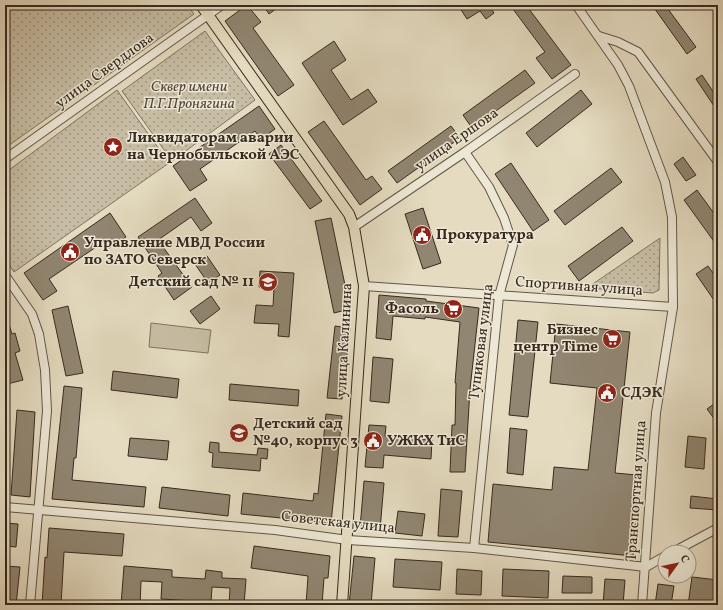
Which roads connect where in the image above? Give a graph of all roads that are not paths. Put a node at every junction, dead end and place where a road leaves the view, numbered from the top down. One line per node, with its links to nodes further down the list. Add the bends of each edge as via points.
1 (201, 5): 4 (main road, улица Калинина)
2 (222, 5): 4 (street, улица Свердлова)
3 (576, 5): 5 (street, Транспортная улица)
4 (208, 15): 8 (street, улица Свердлова); 10 (main road, улица Калинина, via 350,214)
5 (598, 36): 9 (street, via 638,52); 14 (street, Транспортная улица, via 629,86 670,200 674,272)
6 (575, 74): 7 (street, улица Ершова)
7 (465, 152): 10 (street, улица Ершова); 13 (street, Тупиковая улица, via 489,187 504,218 513,245)
8 (5, 159)
9 (718, 162)
10 (354, 227): 12 (main road, улица Калинина)
11 (5, 275): 16 (street, via 32,314 39,334 45,370 47,411)
12 (364, 286): 13 (street, Спортивная улица); 18 (main road, улица Калинина)
13 (499, 296): 14 (street, Спортивная улица); 20 (street, Тупиковая улица)
14 (672, 307): 22 (street, Транспортная улица, via 656,413)
15 (5, 507): 16 (street, Советская улица)
16 (38, 510): 18 (street, Советская улица, via 275,530); 23 (street)
17 (718, 528): 19 (street)
18 (348, 540): 20 (street, Советская улица); 24 (main road, улица Калинина)
19 (688, 544)
20 (474, 548): 22 (street, Советская улица)
21 (657, 561): 22 (street)
22 (646, 567): 25 (street, Транспортная улица)
23 (30, 605)
24 (342, 605)
25 (642, 605)

